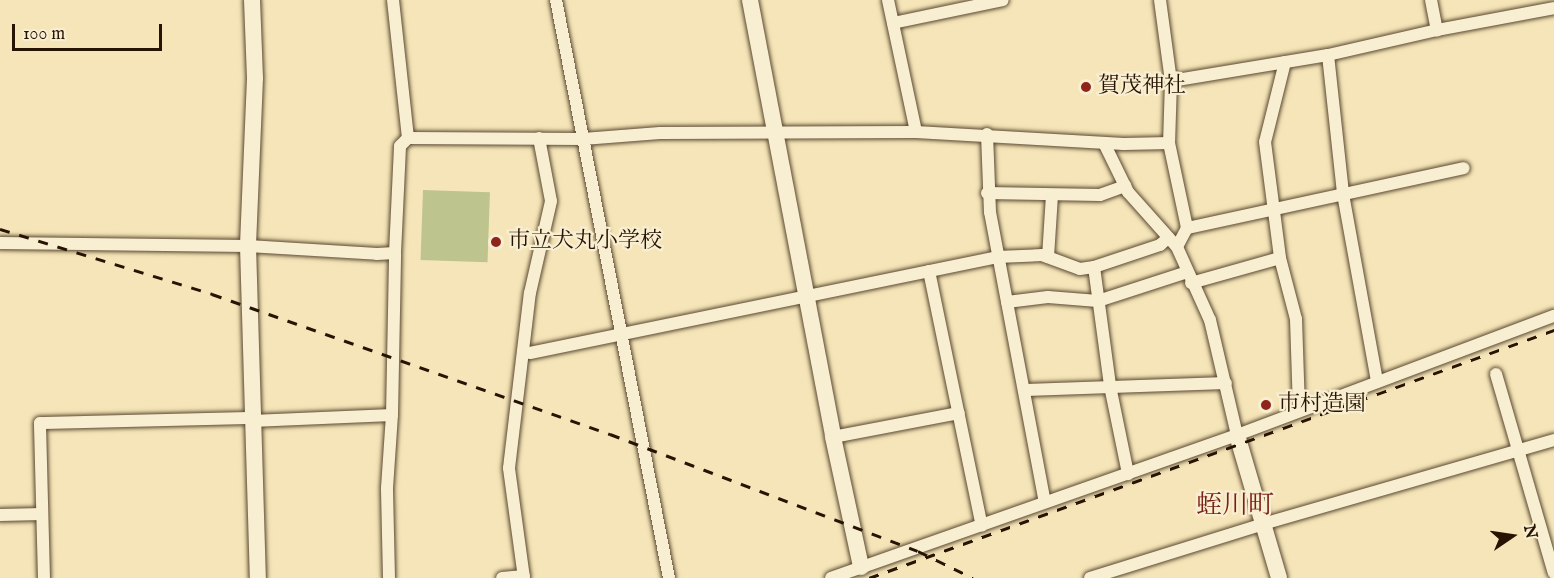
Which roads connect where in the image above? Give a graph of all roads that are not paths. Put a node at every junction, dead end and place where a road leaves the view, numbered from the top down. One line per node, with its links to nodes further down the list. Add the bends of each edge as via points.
1 (252, 0): 32 (street, via 254,89)
2 (393, 0): 18 (street)
3 (556, 0): 20 (street)
4 (750, 0): 16 (street)
5 (888, 0): 10 (street)
6 (1003, 0): 10 (street)
7 (1160, 0): 14 (street)
8 (1431, 0): 11 (street)
9 (1554, 8): 11 (street)
10 (893, 23): 15 (street)
11 (1437, 30): 12 (street)
12 (1328, 55): 13 (street); 26 (street)
13 (1285, 62): 14 (street); 28 (street, via 1265,142)
14 (1171, 81): 22 (street)
15 (916, 132): 16 (street); 17 (street)
16 (775, 133): 20 (street, via 660,133); 40 (street)
17 (987, 134): 21 (street); 25 (street)
18 (408, 138): 19 (street); 33 (street, via 400,146)
19 (539, 138): 20 (street); 67 (street, via 551,201 530,293 509,468)
20 (583, 139): 44 (street)
21 (1104, 143): 22 (street); 24 (street)
22 (1169, 143): 29 (street)
23 (1464, 168): 26 (street)
24 (1125, 186): 27 (street, via 1100,195); 30 (street)
25 (987, 193): 27 (street); 34 (street)
26 (1342, 194): 28 (street); 47 (street)
27 (1052, 195): 35 (street)
28 (1273, 208): 29 (street); 36 (street)
29 (1187, 228): 30 (street)
30 (1172, 242): 37 (street); 39 (street)
31 (0, 243): 32 (street)
32 (248, 246): 33 (street); 54 (street)
33 (395, 253): 53 (street)
34 (998, 257): 35 (street); 38 (street); 42 (street)
35 (1048, 257): 37 (street, via 1080,269)
36 (1280, 258): 39 (street); 51 (street, via 1296,319)
37 (1094, 267): 41 (street)
38 (929, 271): 40 (street); 52 (street)
39 (1189, 278): 41 (street); 48 (street, via 1210,320)
40 (808, 295): 44 (street); 56 (street)
41 (1098, 301): 42 (street, via 1048,297); 49 (street)
42 (1007, 302): 50 (street)
43 (1554, 316): 47 (street)
44 (622, 336): 45 (street); 72 (street)
45 (530, 353)
46 (1496, 374): 58 (street)
47 (1377, 382): 51 (street)
48 (1226, 383): 49 (street); 55 (street)
49 (1110, 386): 50 (street); 59 (street)
50 (1026, 390): 60 (street)
51 (1299, 410): 55 (street)
52 (959, 413): 56 (street); 64 (street)
53 (392, 415): 54 (street); 70 (street, via 387,488)
54 (252, 420): 61 (street, via 40,423); 69 (street)
55 (1237, 435): 59 (street); 63 (street)
56 (833, 437): 65 (street)
57 (1554, 440): 58 (street)
58 (1518, 450): 63 (street); 66 (street)
59 (1128, 474): 60 (street)
60 (1045, 502): 64 (street)
61 (42, 514): 62 (street); 68 (street)
62 (0, 515)
63 (1263, 524): 74 (street); 75 (street)
64 (982, 526): 65 (street)
65 (861, 567): 73 (street)
66 (1554, 573)
67 (524, 577): 71 (street)
68 (44, 578)
69 (258, 578)
70 (389, 578)
71 (502, 578)
72 (669, 578)
73 (831, 578)
74 (1090, 578)
75 (1279, 578)

